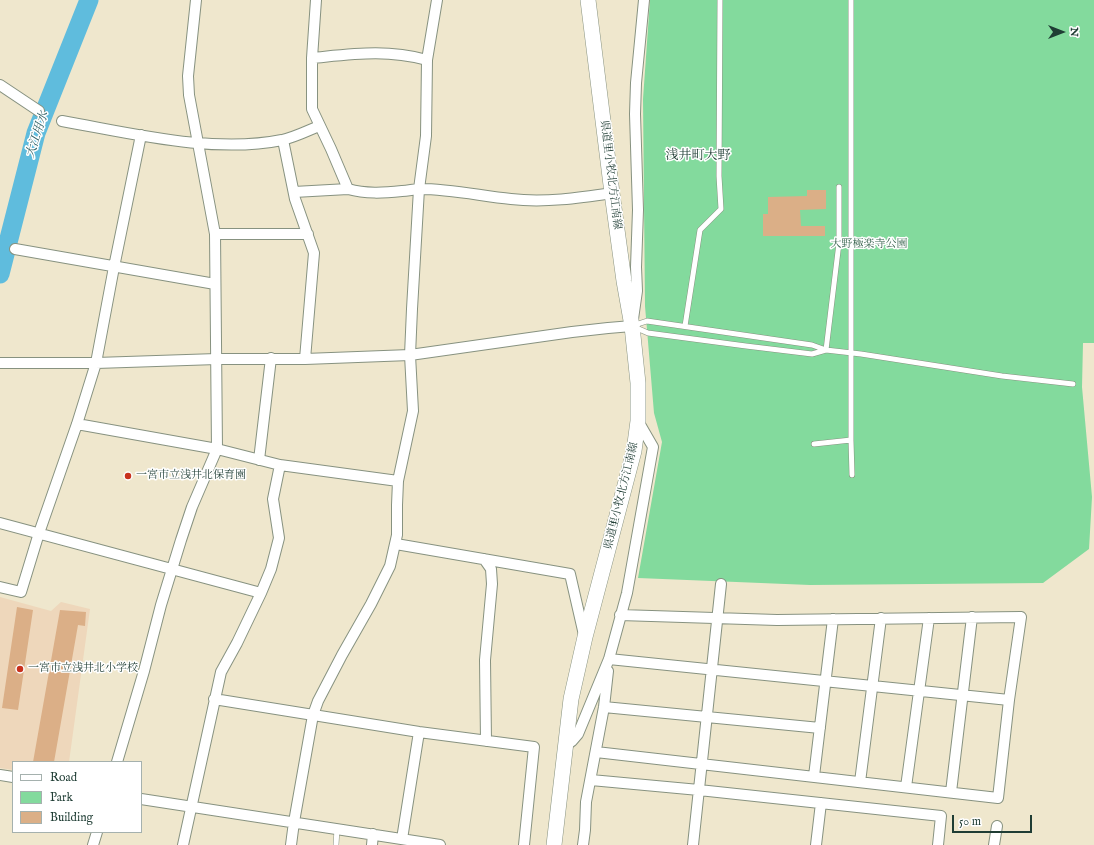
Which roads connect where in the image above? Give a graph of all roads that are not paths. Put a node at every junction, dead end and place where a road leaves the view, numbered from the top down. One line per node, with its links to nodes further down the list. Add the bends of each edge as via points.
1 (196, 0): 16 (street, via 188,76)
2 (316, 0): 8 (street)
3 (437, 0): 9 (street)
4 (588, 0): 21 (main road, 県道里小牧北方江南線)
5 (644, 0): 27 (street, via 636,83 637,291)
6 (720, 0): 28 (lane, via 721,210 700,230)
7 (851, 0): 30 (lane)
8 (312, 58): 9 (street, via 390,53 408,54); 13 (street, via 312,109)
9 (427, 60): 19 (street, via 426,136)
10 (0, 85): 11 (street)
11 (39, 111)
12 (62, 121): 14 (street)
13 (319, 126): 15 (street); 18 (street)
14 (141, 135): 16 (street); 25 (street)
15 (283, 140): 16 (street, via 212,145); 20 (street)
16 (197, 142): 22 (street)
17 (839, 187): 29 (lane, via 840,243)
18 (348, 189): 19 (street, via 363,193); 20 (street)
19 (419, 189): 21 (street, via 542,200 584,198); 31 (street)
20 (294, 192): 23 (street)
21 (612, 193): 27 (main road, 県道里小牧北方江南線)
22 (215, 234): 23 (street); 26 (street)
23 (308, 234): 34 (street, via 314,253)
24 (15, 249): 25 (street)
25 (114, 266): 26 (street); 35 (street)
26 (215, 284): 32 (street)
27 (632, 326): 28 (lane, via 647,321); 29 (lane, via 648,333 746,346 812,354); 31 (street); 38 (main road, 県道里小牧北方江南線, via 638,383)
28 (685, 326): 29 (lane, via 812,345)
29 (826, 350): 30 (lane)
30 (852, 353): 37 (lane); 40 (lane)
31 (410, 355): 34 (street); 46 (street, via 413,411)
32 (217, 358): 33 (street); 35 (street); 42 (street)
33 (271, 358): 34 (street); 43 (street)
34 (305, 358)
35 (96, 363): 36 (street); 39 (street)
36 (0, 364)
37 (1073, 384)
38 (638, 421): 55 (street, via 653,447 627,593); 61 (main road, 県道里小牧北方江南線, via 626,484)
39 (77, 424): 42 (street); 48 (street)
40 (851, 440): 41 (lane); 45 (lane)
41 (814, 444)
42 (217, 450): 43 (street); 51 (street, via 192,507)
43 (259, 460): 44 (street)
44 (280, 465): 46 (street); 54 (street, via 273,499 279,538 271,569)
45 (852, 475)
46 (398, 481): 49 (street)
47 (0, 523): 48 (street)
48 (39, 533): 51 (street); 53 (street, via 21,592)
49 (396, 544): 50 (street); 71 (street, via 390,566)
50 (484, 559): 61 (street, via 570,574); 75 (street, via 491,569 492,584 485,660)
51 (172, 570): 54 (street); 78 (street)
52 (721, 584): 57 (street)
53 (0, 587)
54 (261, 593): 68 (street, via 221,672)
55 (620, 615): 57 (street); 62 (street)
56 (972, 617): 59 (street); 67 (street); 69 (street, via 1021,617)
57 (718, 618): 60 (street); 63 (street)
58 (881, 618): 59 (street); 60 (street); 65 (street)
59 (929, 618): 66 (street)
60 (833, 619): 64 (street)
61 (585, 638): 76 (main road, 県道里小牧北方江南線, via 571,699)
62 (609, 659): 63 (street); 70 (street); 76 (street, via 578,734 572,742)
63 (712, 670): 64 (street); 72 (street)
64 (825, 682): 65 (street); 73 (street)
65 (872, 686): 66 (street); 84 (street)
66 (919, 691): 67 (street); 85 (street)
67 (963, 696): 69 (street); 87 (street)
68 (214, 699): 71 (street); 90 (street)
69 (1009, 700): 87 (street, via 998,798)
70 (604, 707): 72 (street); 77 (street)
71 (313, 715): 74 (street); 91 (street)
72 (707, 717): 73 (street); 79 (street)
73 (820, 728): 81 (street)
74 (419, 732): 75 (street); 96 (street)
75 (486, 741): 104 (street, via 534,747)
76 (564, 746): 105 (main road, 県道里小牧北方江南線)
77 (596, 752): 79 (street); 83 (street)
78 (117, 761)
79 (702, 764): 81 (street); 86 (street)
80 (0, 775): 82 (street)
81 (814, 776): 84 (street)
82 (12, 777)
83 (591, 780): 86 (street); 106 (street, via 586,802)
84 (860, 782): 85 (street)
85 (906, 787): 87 (street)
86 (699, 790): 89 (street); 107 (street)
87 (951, 792)
88 (142, 799): 90 (street)
89 (821, 803): 108 (street); 109 (street, via 941,816)
90 (191, 807): 91 (street); 99 (street)
91 (294, 822): 93 (street); 100 (street)
92 (997, 826): 110 (street)
93 (337, 828): 95 (street); 101 (lane)
94 (97, 833): 98 (street)
95 (373, 834): 96 (street); 102 (street)
96 (402, 839): 97 (street)
97 (425, 844): 103 (street)
98 (93, 845)
99 (183, 845)
100 (291, 845)
101 (336, 845)
102 (372, 845)
103 (440, 845)
104 (524, 845)
105 (554, 845)
106 (583, 845)
107 (693, 845)
108 (816, 845)
109 (938, 845)
110 (994, 845)

